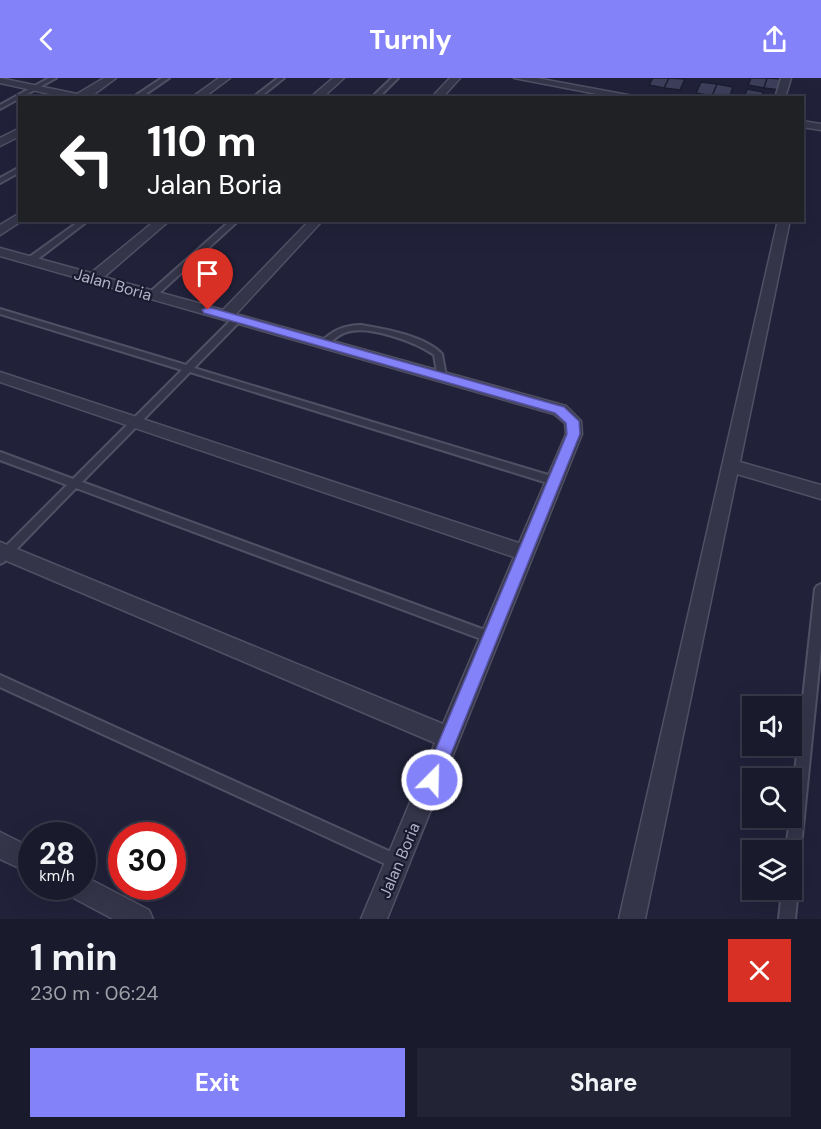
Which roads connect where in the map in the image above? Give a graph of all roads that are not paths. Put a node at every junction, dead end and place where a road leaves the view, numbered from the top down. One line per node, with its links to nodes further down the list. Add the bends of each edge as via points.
1 (53, 78): 12 (lane)
2 (111, 78): 16 (street)
3 (166, 78): 17 (lane)
4 (225, 78): 18 (street)
5 (281, 78): 19 (lane)
6 (339, 78): 20 (street)
7 (395, 78): 21 (lane)
8 (455, 78): 22 (street)
9 (519, 78): 23 (street)
10 (786, 78): 24 (street)
11 (0, 80): 12 (street)
12 (35, 87): 14 (lane); 15 (street)
13 (18, 96): 25 (lane)
14 (18, 96)
15 (76, 96)
16 (82, 96)
17 (138, 96)
18 (199, 96)
19 (258, 96)
20 (317, 96)
21 (376, 96)
22 (438, 96)
23 (627, 96)
24 (781, 96)
25 (0, 106)
26 (804, 124): 27 (street)
27 (821, 127)
28 (18, 132): 29 (street)
29 (0, 143)
30 (18, 170): 31 (lane)
31 (0, 181)
32 (18, 219): 38 (street)
33 (83, 222): 40 (lane)
34 (162, 222): 41 (street)
35 (234, 222): 42 (lane)
36 (315, 222): 44 (street)
37 (784, 222): 51 (street)
38 (0, 231)
39 (0, 252): 40 (street, Jalan Boria)
40 (31, 260): 41 (street, Jalan Boria)
41 (94, 278): 42 (street, Jalan Boria)
42 (152, 295): 44 (street, Jalan Boria)
43 (0, 310): 46 (lane)
44 (231, 317): 45 (street, Jalan Boria); 46 (lane)
45 (324, 344): 47 (street, Jalan Boria); 47 (lane, via 340,331 354,327 373,330 430,347 438,354)
46 (188, 368): 49 (lane); 52 (lane)
47 (441, 376): 52 (street, Jalan Boria, via 560,410 573,421 574,434)
48 (0, 377): 49 (street)
49 (134, 423): 53 (lane); 56 (street)
50 (0, 456): 53 (lane)
51 (731, 466): 54 (street); 69 (street)
52 (554, 481): 56 (street, Jalan Boria)
53 (74, 484): 55 (lane); 58 (lane)
54 (821, 492)
55 (2, 554): 60 (street)
56 (525, 554): 58 (street, Jalan Boria)
57 (821, 588): 61 (lane)
58 (489, 637): 60 (street, Jalan Boria)
59 (0, 681): 64 (lane)
60 (449, 738): 64 (street, Jalan Boria)
61 (795, 840)
62 (0, 845): 63 (street)
63 (18, 855)
64 (398, 862): 68 (street, Jalan Boria)
65 (96, 896): 67 (street)
66 (789, 900): 70 (lane)
67 (140, 919)
68 (374, 919)
69 (632, 919)
70 (786, 919)

